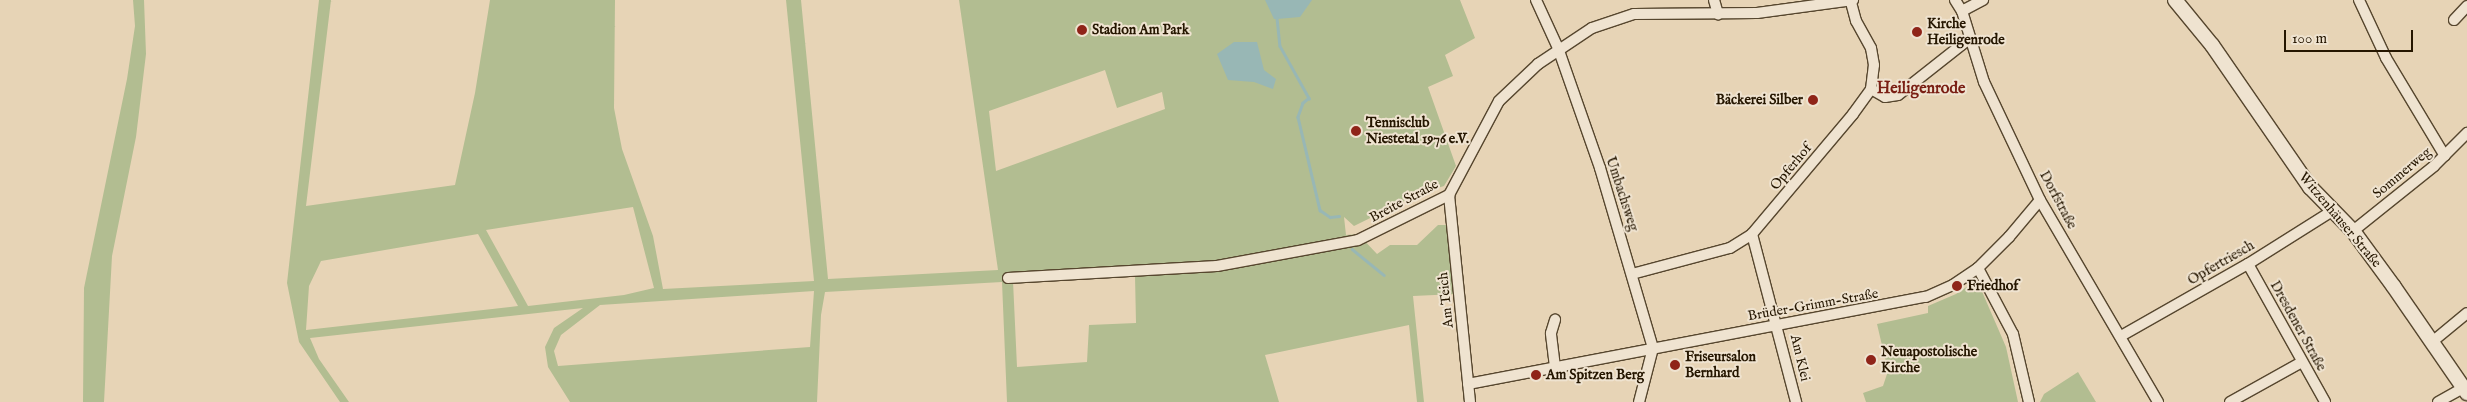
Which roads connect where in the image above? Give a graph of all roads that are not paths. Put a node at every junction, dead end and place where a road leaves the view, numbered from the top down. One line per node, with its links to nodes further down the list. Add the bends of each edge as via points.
1 (1536, 0): 13 (street, Umbachsweg)
2 (1714, 0): 10 (street)
3 (1955, 0): 9 (street, Dorfstraße)
4 (1982, 0): 9 (street)
5 (2175, 0): 19 (main road, Witzenhäuser Straße, via 2212,45 2310,187)
6 (2359, 0): 16 (street, via 2386,58)
7 (1852, 1): 10 (street, Breite Straße, via 1757,13); 14 (street, via 1856,21 1873,57)
8 (2467, 6): 11 (street)
9 (1962, 11): 12 (street, Dorfstraße)
10 (1718, 14): 13 (street, Breite Straße, via 1634,14 1608,21)
11 (2454, 20)
12 (1969, 39): 14 (street, via 1898,95 1885,97); 18 (street, Dorfstraße, via 1984,82)
13 (1558, 48): 17 (street, Breite Straße, via 1498,101); 24 (street, Umbachsweg)
14 (1871, 89): 21 (street, Opferhof)
15 (2467, 134): 16 (street, Sommerweg)
16 (2445, 156): 20 (street, Sommerweg)
17 (1449, 195): 25 (street, Breite Straße, via 1358,240 1265,259 1217,266); 34 (street, Am Teich)
18 (2040, 200): 23 (street, Brüder-Grimm-Straße); 29 (street, Dorfstraße)
19 (2332, 210): 20 (main road, Witzenhäuser Straße); 22 (street, Opfertriesch)
20 (2352, 231): 30 (main road, Witzenhäuser Straße)
21 (1752, 234): 24 (street, Opferhof, via 1730,248); 28 (street, Am Klei)
22 (2248, 264): 29 (street, Opfertriesch); 32 (street, Dresdener Straße)
23 (1978, 268): 28 (street, Brüder-Grimm-Straße, via 1953,285 1926,297); 39 (street, via 2013,334)
24 (1632, 274): 31 (street, Umbachsweg)
25 (1008, 278)
26 (2467, 314): 30 (street)
27 (1555, 320): 33 (street, via 1551,334)
28 (1778, 325): 31 (street, Brüder-Grimm-Straße); 38 (street, Am Klei)
29 (2120, 336): 40 (street, Dorfstraße)
30 (2432, 342): 35 (main road, Witzenhäuser Straße)
31 (1653, 348): 33 (street, Brüder-Grimm-Straße); 37 (street)
32 (2302, 362): 41 (street); 42 (street, Dresdener Straße)
33 (1554, 367): 34 (street, Brüder-Grimm-Straße)
34 (1468, 384): 36 (street, Am Teich)
35 (2465, 390): 43 (street)
36 (1470, 402)
37 (1639, 402)
38 (1796, 402)
39 (2030, 402)
40 (2158, 402)
41 (2230, 402)
42 (2325, 402)
43 (2438, 402)

